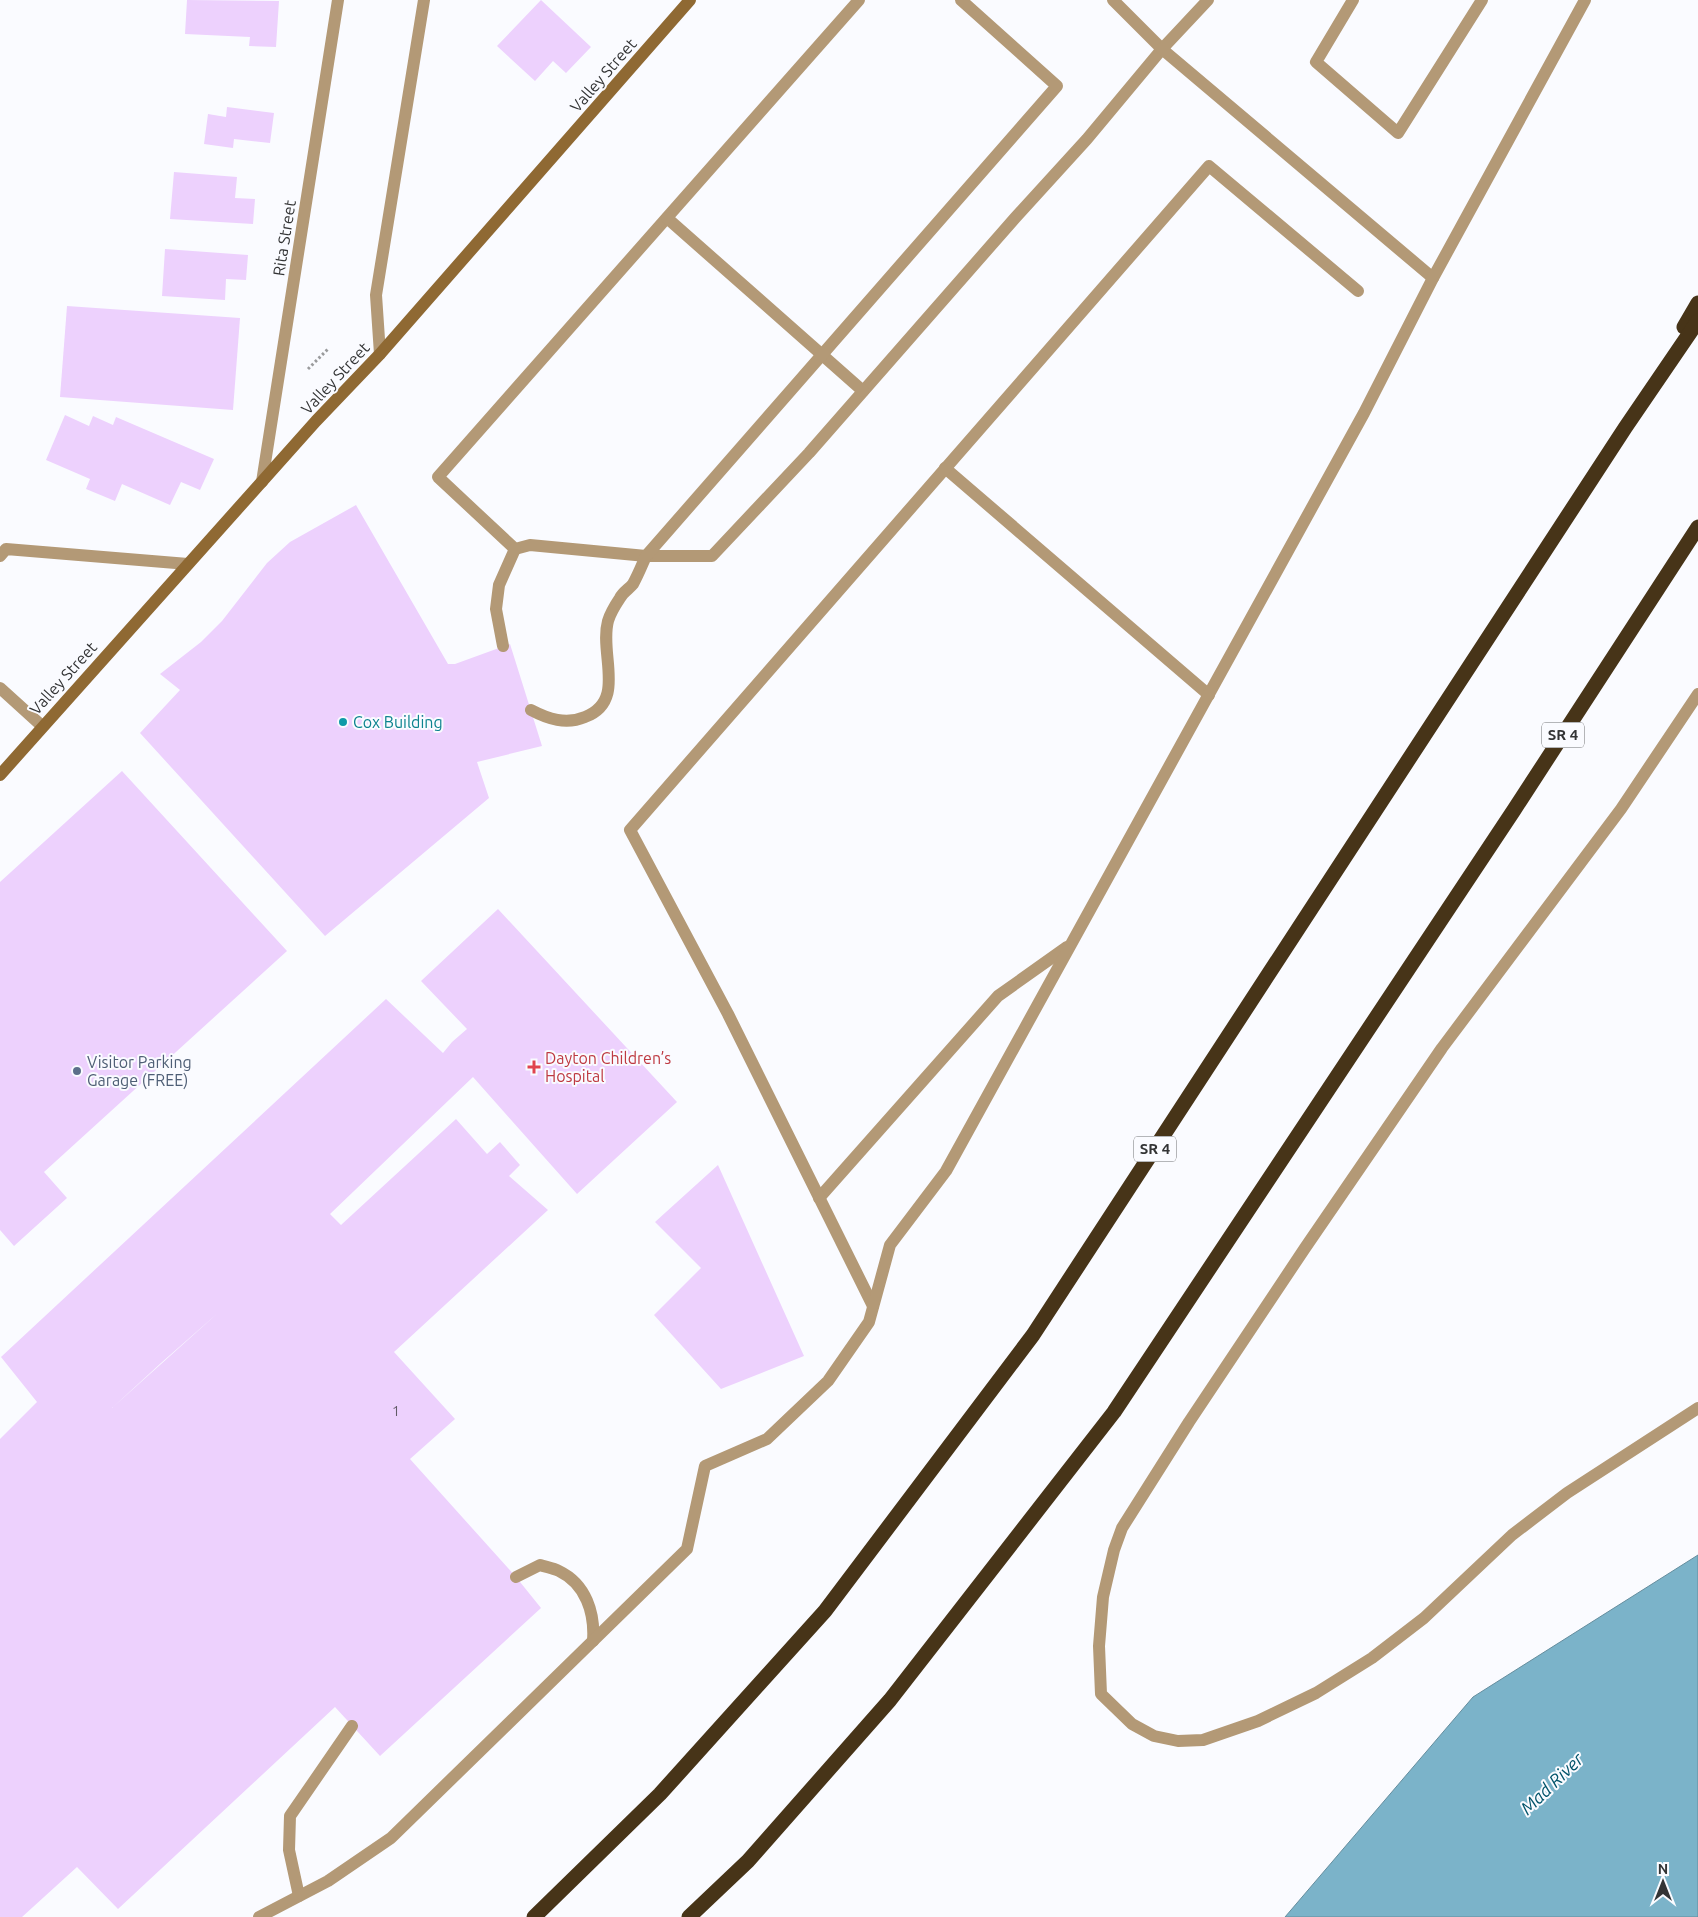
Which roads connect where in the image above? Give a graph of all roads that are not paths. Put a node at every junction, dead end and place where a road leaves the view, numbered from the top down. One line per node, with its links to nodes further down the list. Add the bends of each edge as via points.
1 (338, 0): 22 (street, Rita Street)
2 (424, 0): 17 (street, via 376,295)
3 (690, 0): 17 (main road, Valley Street)
4 (859, 0): 12 (street)
5 (961, 0): 18 (street, via 1057,86)
6 (1113, 0): 11 (street)
7 (1208, 0): 11 (street)
8 (1353, 0): 9 (street, via 1316,62 1398,133)
9 (1482, 0)
10 (1584, 0): 13 (street)
11 (1162, 49): 13 (street); 19 (street, via 1087,139)
12 (667, 218): 18 (street); 24 (street, via 438,477)
13 (1433, 278): 30 (street, via 1364,413)
14 (1358, 291): 21 (street, via 1209,166)
15 (1698, 303): 20 (highway)
16 (1698, 320): 20 (highway, SR 4)
17 (380, 354): 22 (main road, Valley Street)
18 (822, 355): 19 (street); 26 (street)
19 (863, 391): 26 (street, via 712,556)
20 (1625, 428): 44 (highway, SR 4, via 1033,1335 825,1611 660,1794)
21 (945, 468): 30 (street); 36 (street, via 630,830 728,1014)
22 (262, 482): 27 (main road, Valley Street)
23 (1698, 527): 45 (highway, SR 4, via 1114,1412 890,1700 748,1861)
24 (515, 549): 26 (street, via 530,545); 28 (street, via 499,585 496,609)
25 (2, 551): 27 (street)
26 (646, 556): 32 (street, via 632,585 620,597 608,621 610,678 606,700 594,714 579,720 559,721)
27 (188, 564): 33 (main road, Valley Street)
28 (503, 646)
29 (0, 688): 33 (street)
30 (1209, 694): 35 (street)
31 (1698, 694): 38 (street, via 1621,809 1442,1048 1228,1364 1122,1528 1103,1597 1099,1646 1101,1694 1132,1724 1154,1736 1178,1741 1202,1740 1258,1721 1316,1693 1372,1658 1424,1618 1512,1535 1559,1499)
32 (531, 710)
33 (42, 726): 34 (main road, Valley Street)
34 (0, 774)
35 (1071, 944): 36 (street, via 998,996); 37 (street, via 946,1172 890,1245)
36 (819, 1198): 37 (street)
37 (874, 1306): 40 (street, via 868,1322 828,1381 767,1439 705,1466 687,1549)
38 (1698, 1408)
39 (516, 1576): 40 (street, via 540,1565 560,1571 577,1584 588,1601 594,1623)
40 (593, 1641): 42 (street, via 391,1838 328,1881)
41 (352, 1726): 42 (street, via 290,1816 289,1850)
42 (298, 1896): 43 (street)
43 (259, 1917)
44 (534, 1917)
45 (689, 1917)

